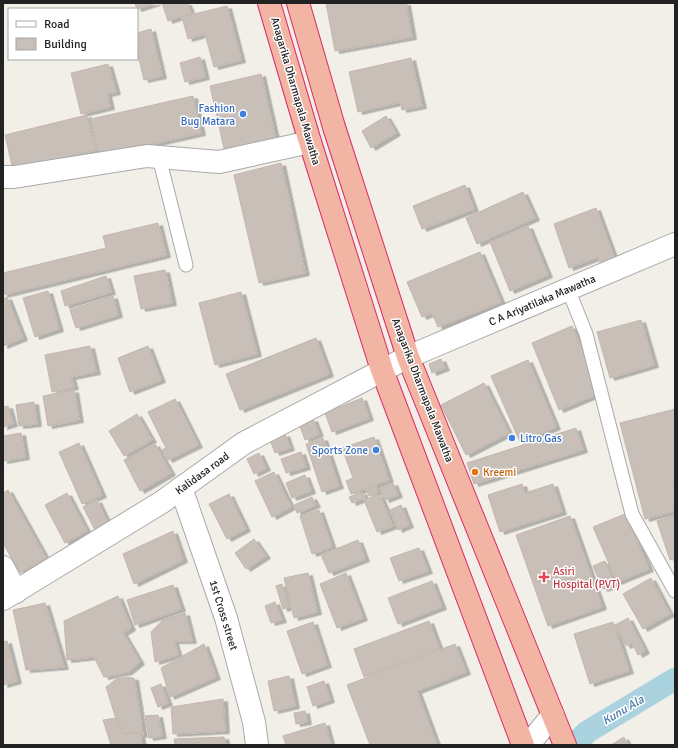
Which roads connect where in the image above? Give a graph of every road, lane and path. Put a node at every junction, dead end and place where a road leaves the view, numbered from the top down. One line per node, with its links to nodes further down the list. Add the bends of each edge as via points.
1 (270, 3): 3 (highway, Anagarika Dharmapala Mawatha)
2 (298, 3): 9 (highway, Anagarika Dharmapala Mawatha, via 334,127)
3 (310, 142): 4 (street, via 219,162); 10 (highway, Anagarika Dharmapala Mawatha)
4 (159, 157): 5 (street, via 147,156); 7 (lane)
5 (3, 177)
6 (675, 244): 8 (street, C A Ariyatilaka Mawatha)
7 (186, 265)
8 (568, 289): 9 (street, C A Ariyatilaka Mawatha); 13 (lane, via 586,334 632,514)
9 (408, 357): 10 (street, Kalidasa road); 15 (highway, Anagarika Dharmapala Mawatha)
10 (382, 370): 11 (street, Kalidasa road, via 244,443); 17 (highway, Anagarika Dharmapala Mawatha)
11 (181, 488): 14 (street, Kalidasa road); 16 (street, 1st Cross street, via 226,618 254,722)
12 (3, 567): 14 (street)
13 (675, 591)
14 (9, 596)
15 (554, 715): 18 (street); 19 (highway, Anagarika Dharmapala Mawatha)
16 (257, 745)
17 (523, 745)
18 (528, 745)
19 (565, 745)

